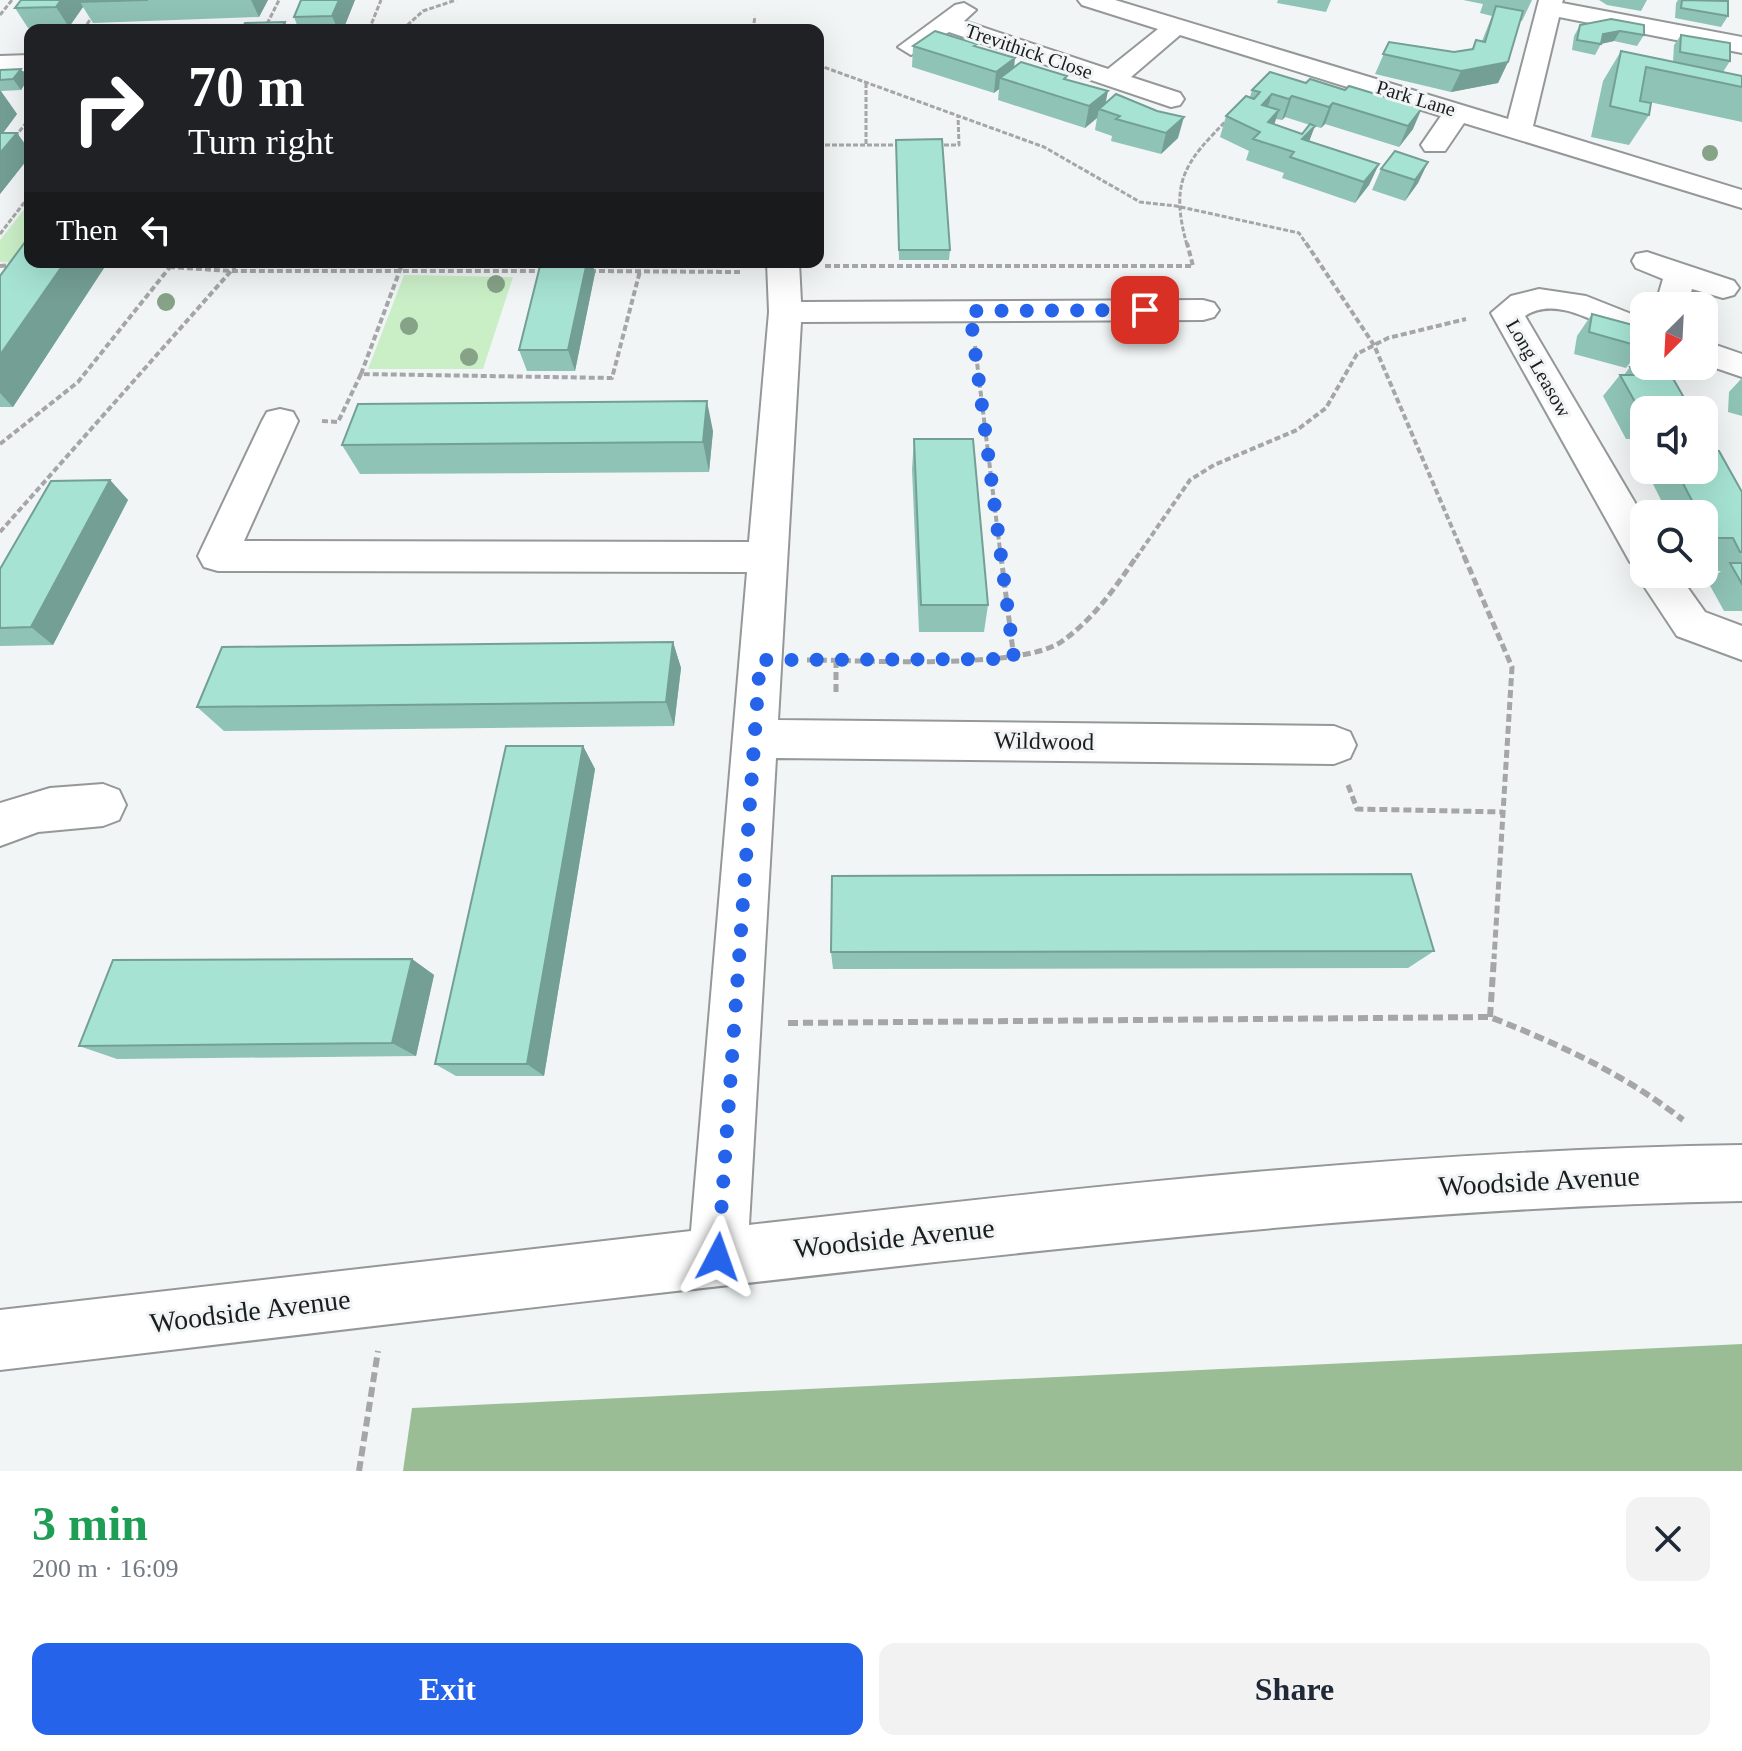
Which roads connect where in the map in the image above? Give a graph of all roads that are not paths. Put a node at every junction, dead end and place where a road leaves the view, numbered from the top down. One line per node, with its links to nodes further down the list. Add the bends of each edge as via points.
1 (1090, 0): 3 (street, Park Lane)
2 (1550, 4): 4 (street); 11 (street)
3 (1175, 27): 8 (street, Trevithick Close); 10 (street, Park Lane)
4 (1742, 45)
5 (911, 47): 8 (street, Trevithick Close, via 955,16)
6 (24, 63): 7 (street)
7 (0, 64)
8 (1112, 79): 9 (street, Trevithick Close)
9 (1171, 99)
10 (1458, 111): 11 (street, Park Lane); 12 (street)
11 (1519, 128): 13 (street, Park Lane)
12 (1435, 145)
13 (1742, 199)
14 (1647, 261): 16 (street)
15 (781, 268): 20 (street)
16 (1680, 275): 17 (street); 18 (street)
17 (1723, 288)
18 (1675, 292)
19 (1203, 310): 20 (street)
20 (774, 318): 26 (street)
21 (1630, 326): 25 (street, Long Leasow, via 1564,300 1536,299 1516,304 1507,313)
22 (1718, 357): 23 (street)
23 (1742, 366)
24 (280, 421): 26 (street, via 218,556)
25 (1630, 528)
26 (768, 557): 29 (street)
27 (1666, 588): 28 (street, via 1691,624)
28 (1742, 643)
29 (755, 739): 30 (street, Wildwood); 34 (street)
30 (1334, 745)
31 (103, 805): 32 (street, via 72,804)
32 (0, 825)
33 (1736, 1173): 34 (street, Woodside Avenue, via 1294,1195)
34 (718, 1257): 35 (street, Woodside Avenue)
35 (0, 1340)

